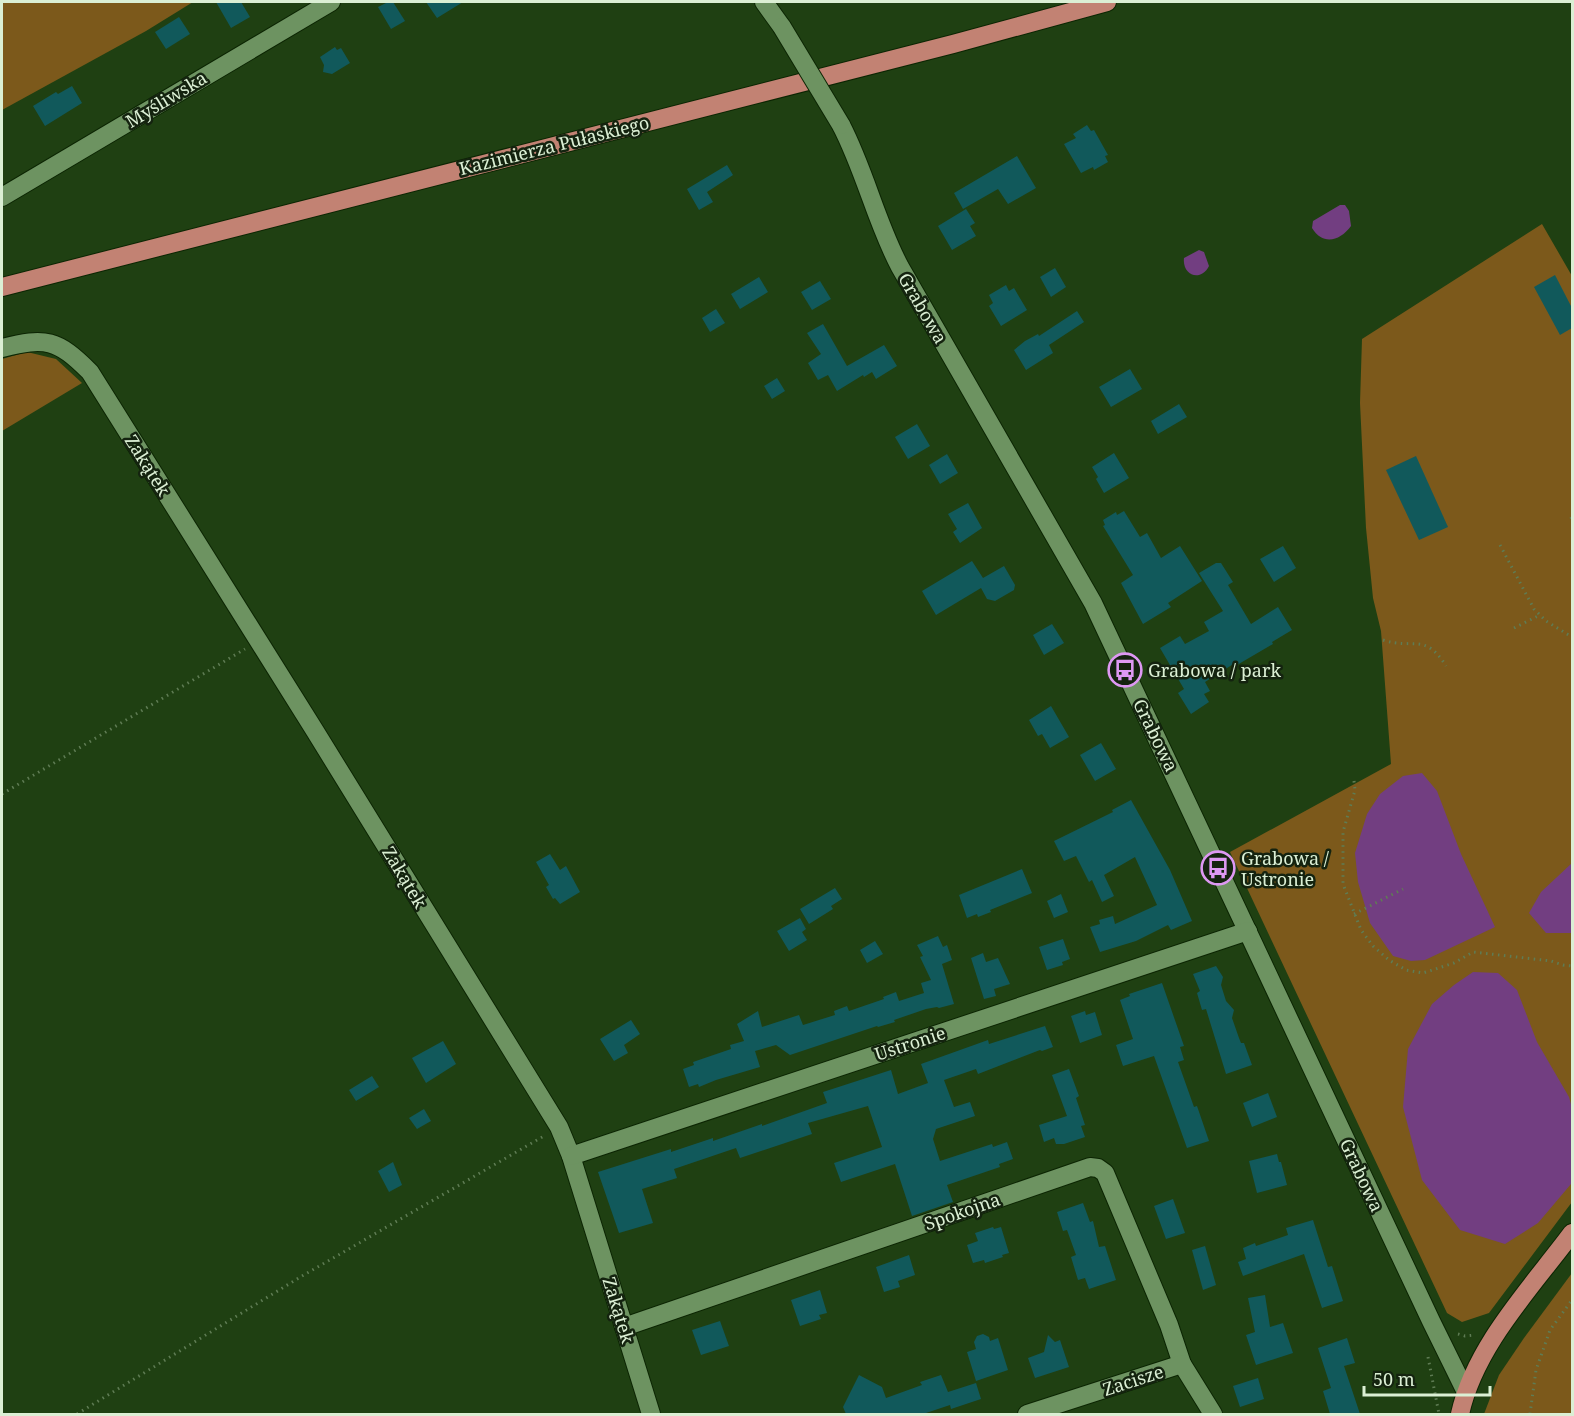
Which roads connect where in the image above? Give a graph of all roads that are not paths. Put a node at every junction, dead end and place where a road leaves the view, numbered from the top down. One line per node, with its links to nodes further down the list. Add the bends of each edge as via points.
1 (331, 2): 4 (street, Myśliwska)
2 (764, 2): 7 (street, Grabowa, bridge, via 841,125 891,252 1093,603)
3 (1107, 2): 5 (main road, Kazimierza Pułaskiego)
4 (2, 197)
5 (2, 287)
6 (2, 348): 8 (street, Zakątek, via 26,342 58,345 90,372 558,1127)
7 (1248, 931): 8 (street, Ustronie); 12 (street, Grabowa)
8 (571, 1156): 10 (street, Zakątek)
9 (1572, 1233): 12 (main road, via 1489,1345)
10 (624, 1327): 11 (street, Spokojna, via 1090,1167 1105,1173); 13 (street, Zakątek)
11 (1182, 1364): 14 (street, Zacisze); 15 (street, Zacisze)
12 (1466, 1390): 16 (main road)
13 (651, 1414)
14 (1027, 1414)
15 (1213, 1414)
16 (1460, 1414)

